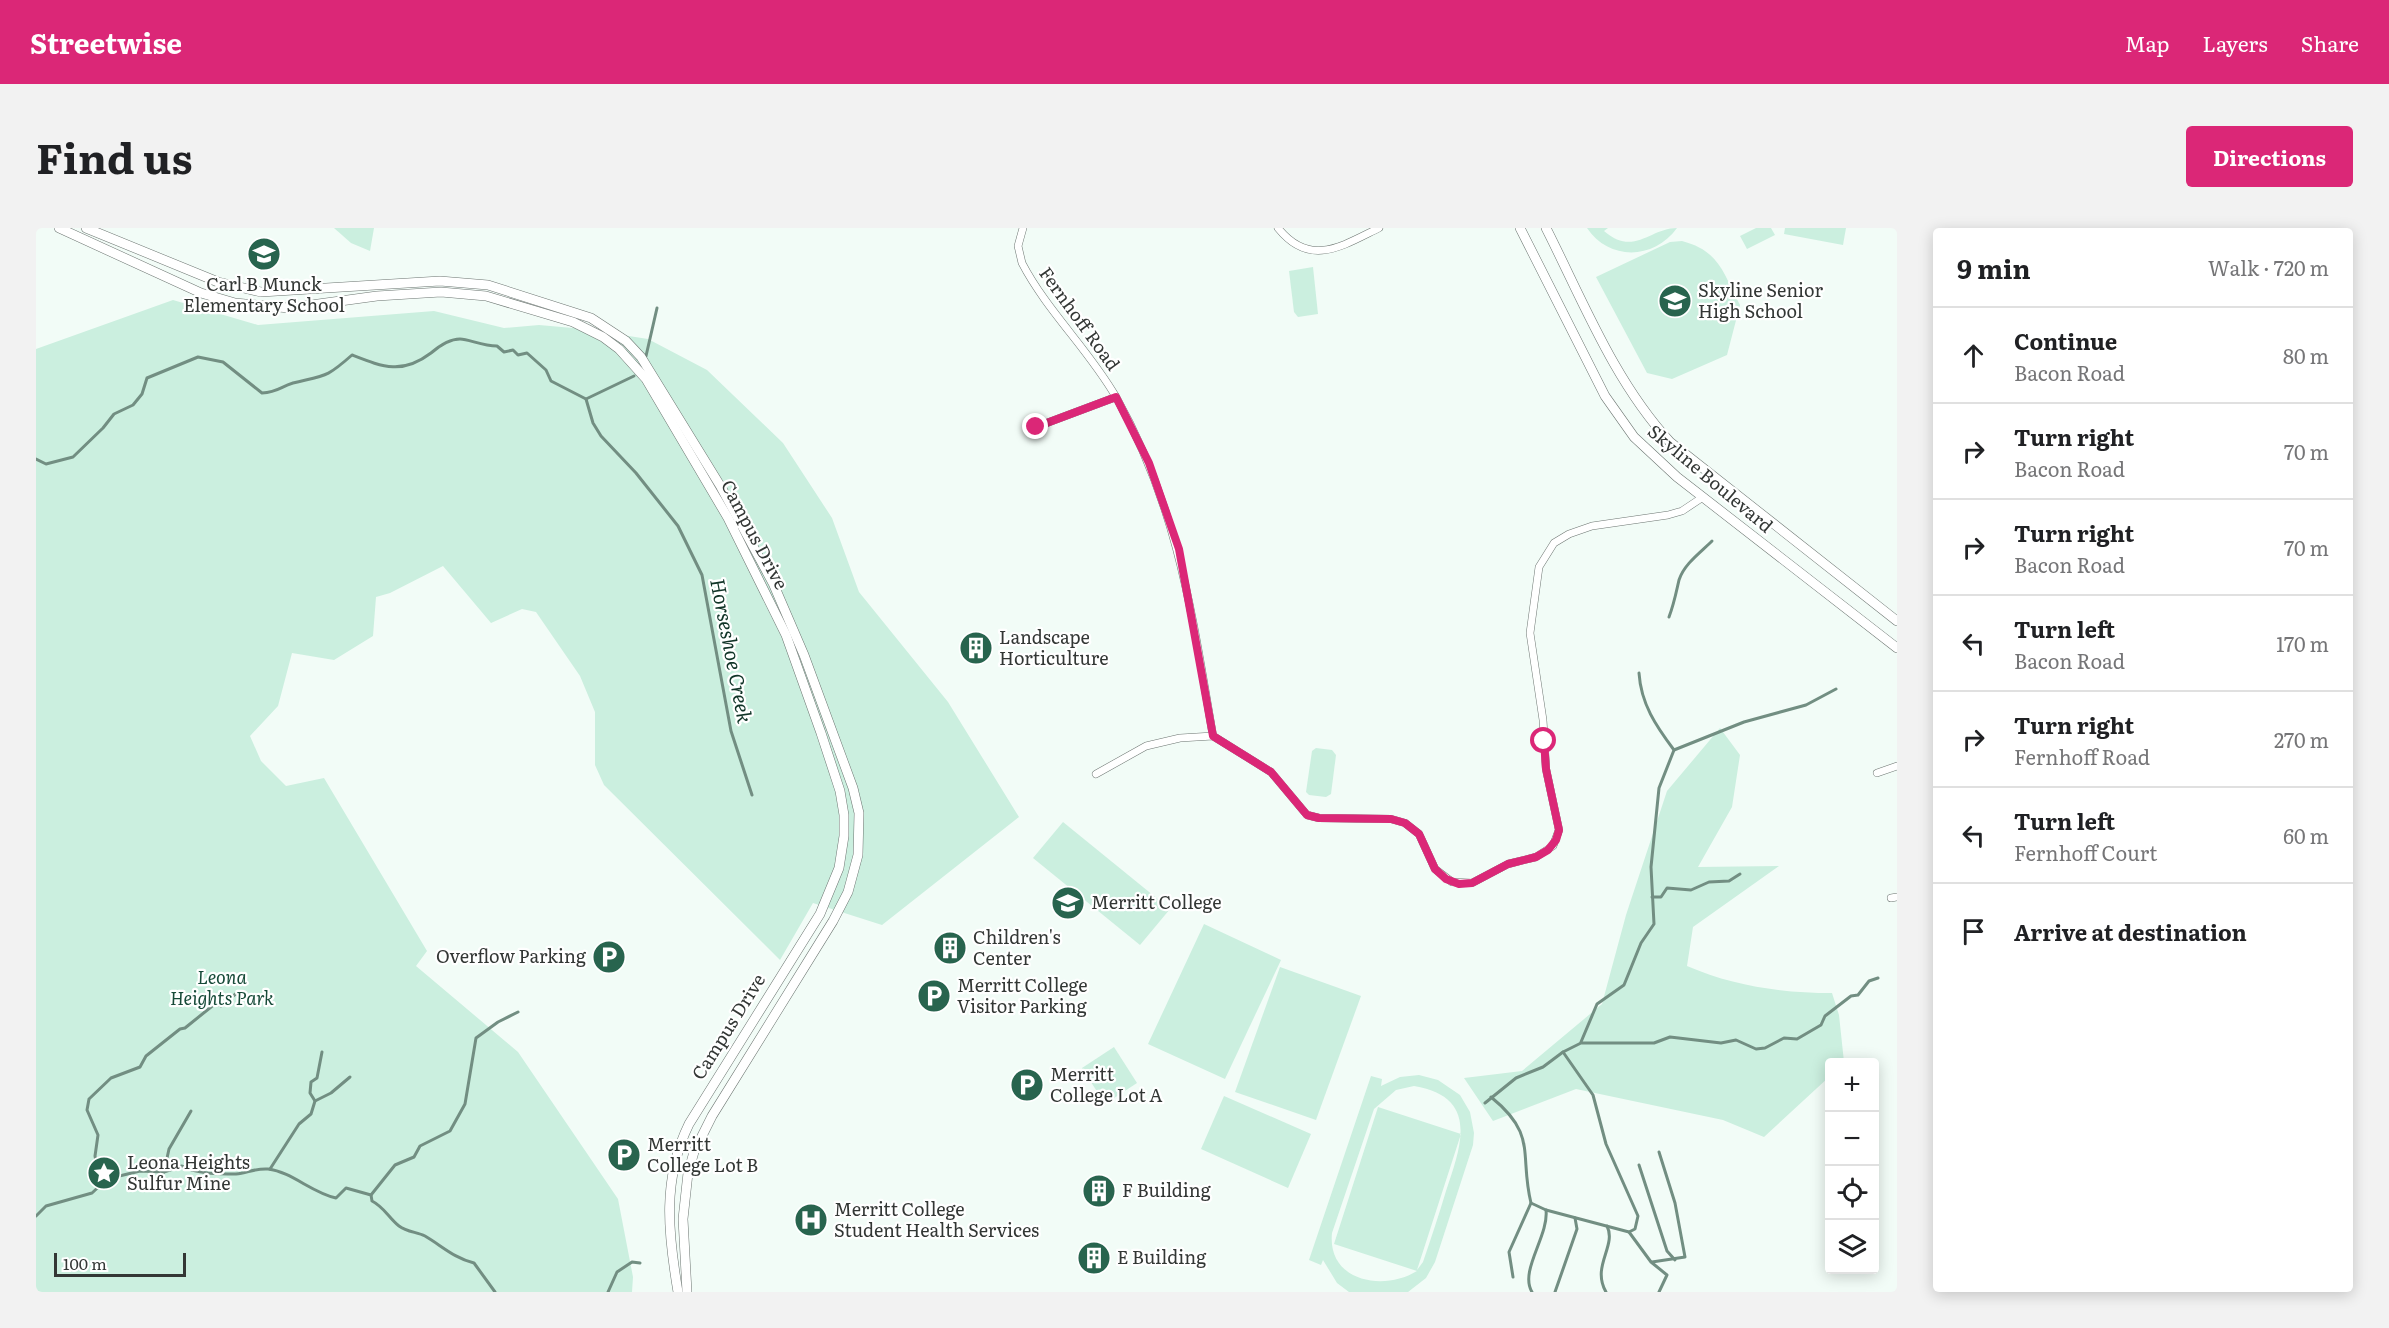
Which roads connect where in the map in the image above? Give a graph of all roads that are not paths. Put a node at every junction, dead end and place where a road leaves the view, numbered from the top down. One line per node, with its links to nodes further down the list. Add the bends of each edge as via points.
1 (86, 228): 9 (street, Campus Drive, via 242,288 289,292 440,281 488,285 591,318 626,341 641,357)
2 (1023, 228): 8 (street, Fernhoff Road, via 1018,246 1027,273)
3 (1278, 228): 4 (street, via 1301,248 1319,251 1340,247)
4 (1379, 228)
5 (1520, 228): 11 (street, Skyline Boulevard, via 1605,396 1625,426 1652,456)
6 (1546, 228): 12 (street, Skyline Boulevard, via 1643,413 1670,442)
7 (61, 229): 9 (street, Campus Drive, via 201,293 235,303 304,307 377,296 486,296 603,337 634,364)
8 (1116, 397): 10 (street); 14 (street, Fernhoff Road, via 1149,463 1179,549)
9 (670, 411): 18 (street, Campus Drive, via 786,635 840,791 844,836 839,868 820,914 678,1147 668,1203 668,1230); 19 (street, Campus Drive, via 721,487 778,593 853,788 860,838 855,873 843,902 694,1152 683,1219)
10 (1036, 427)
11 (1703, 497): 13 (street, Skyline Boulevard); 14 (street, via 1668,515 1592,526 1569,534 1554,543 1539,567 1530,633 1546,769 1559,830 1553,846 1536,857 1508,864 1472,883 1452,882 1435,869 1419,834 1405,823 1307,815 1271,772)
12 (1897, 621)
13 (1897, 648)
14 (1213, 736): 17 (street, via 1146,746)
15 (1897, 766): 16 (street)
16 (1877, 773)
17 (1095, 774)
18 (678, 1292)
19 (687, 1292)

